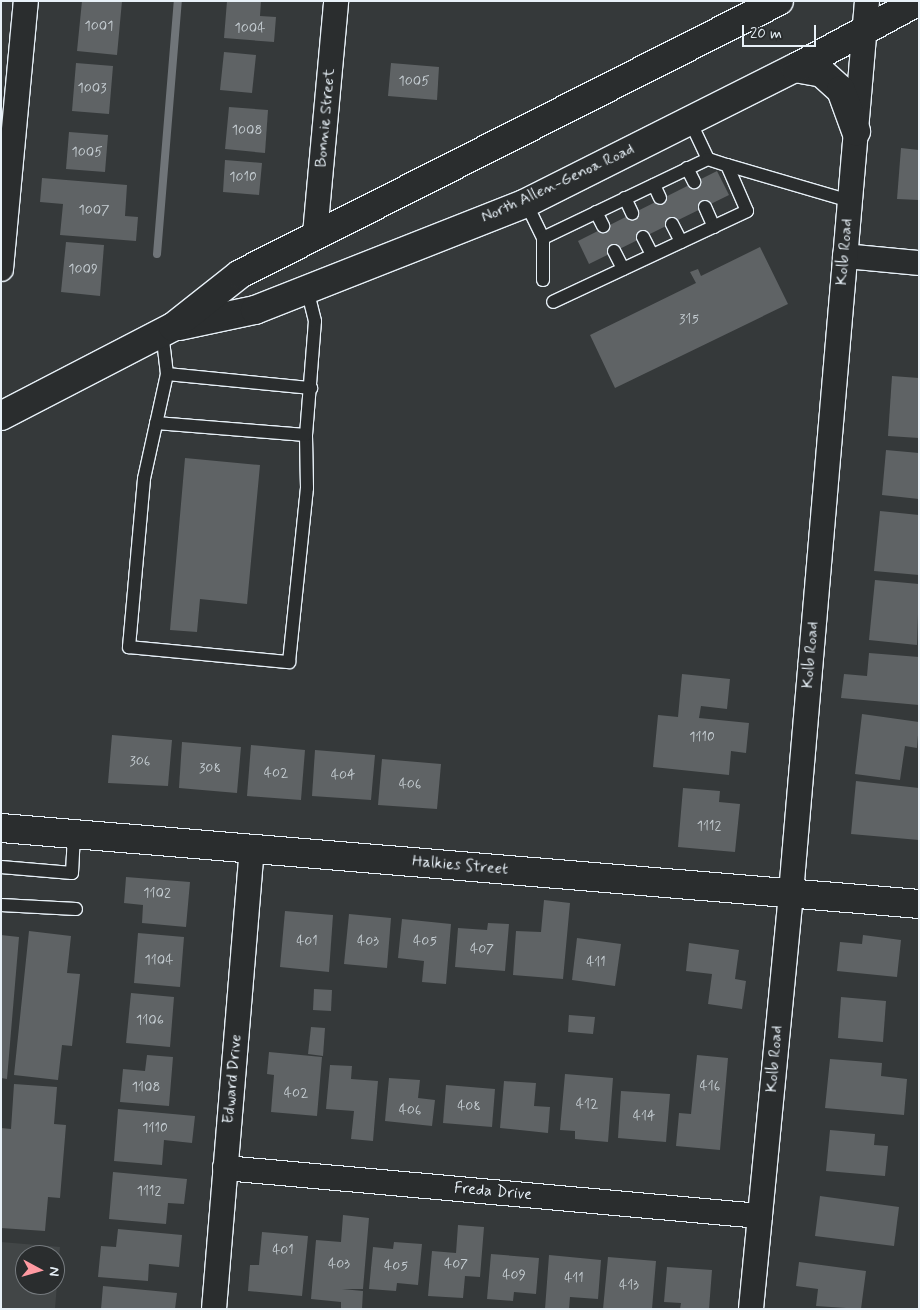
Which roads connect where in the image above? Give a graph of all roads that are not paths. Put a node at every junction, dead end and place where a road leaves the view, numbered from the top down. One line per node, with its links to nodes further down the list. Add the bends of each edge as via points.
1 (26, 1): 33 (street)
2 (336, 1): 25 (street, Bonnie Street)
3 (779, 1): 25 (main road, North Allen-Genoa Road)
4 (867, 1): 6 (street, Kolb Road)
5 (909, 6): 6 (main road, North Allen-Genoa Road)
6 (865, 29): 7 (main road, North Allen-Genoa Road); 9 (street, Kolb Road)
7 (795, 68): 8 (main road, North Allen-Genoa Road); 9 (main road, via 822,73 841,90)
8 (690, 120): 10 (lane); 18 (main road, North Allen-Genoa Road)
9 (856, 131): 17 (street, Kolb Road)
10 (708, 159): 11 (lane); 12 (lane)
11 (727, 165): 17 (lane); 24 (lane, via 748,211)
12 (687, 168): 13 (lane); 14 (lane)
13 (694, 182)
14 (654, 184): 15 (lane); 16 (lane)
15 (625, 198): 20 (lane); 21 (lane)
16 (660, 198)
17 (850, 201): 31 (street, Kolb Road)
18 (526, 203): 27 (lane); 36 (main road, North Allen-Genoa Road)
19 (705, 208): 24 (lane)
20 (596, 212): 23 (lane); 27 (lane)
21 (632, 213)
22 (672, 224): 28 (lane)
23 (603, 226)
24 (714, 227): 28 (lane)
25 (315, 234): 38 (main road, North Allen-Genoa Road, via 240,274)
26 (643, 237): 30 (lane)
27 (543, 238): 35 (lane)
28 (681, 242): 30 (lane)
29 (614, 251): 34 (lane)
30 (652, 255): 34 (lane)
31 (844, 256): 32 (street); 48 (street, Kolb Road)
32 (919, 263)
33 (1, 269)
34 (623, 269): 37 (lane)
35 (543, 280)
36 (308, 290): 38 (main road, North Allen-Genoa Road, via 255,310); 40 (lane, via 315,321)
37 (553, 302)
38 (167, 330): 39 (lane); 41 (main road, North Allen-Genoa Road)
39 (167, 374): 40 (lane); 42 (lane)
40 (311, 388): 43 (lane)
41 (1, 416)
42 (156, 423): 43 (lane); 43 (lane, via 144,480 129,647 289,662 307,488)
43 (306, 435)
44 (1, 828): 45 (main road, Halkies Street)
45 (74, 834): 46 (main road, Halkies Street); 47 (lane, via 72,873)
46 (252, 849): 48 (main road, Halkies Street); 52 (street, Edward Drive)
47 (1, 867)
48 (791, 893): 49 (main road, Halkies Street); 53 (street, Kolb Road)
49 (919, 904)
50 (1, 905): 51 (lane)
51 (76, 909)
52 (225, 1168): 53 (street, Freda Drive); 54 (street, Edward Drive)
53 (760, 1216): 55 (street, Kolb Road)
54 (214, 1309)
55 (751, 1309)

